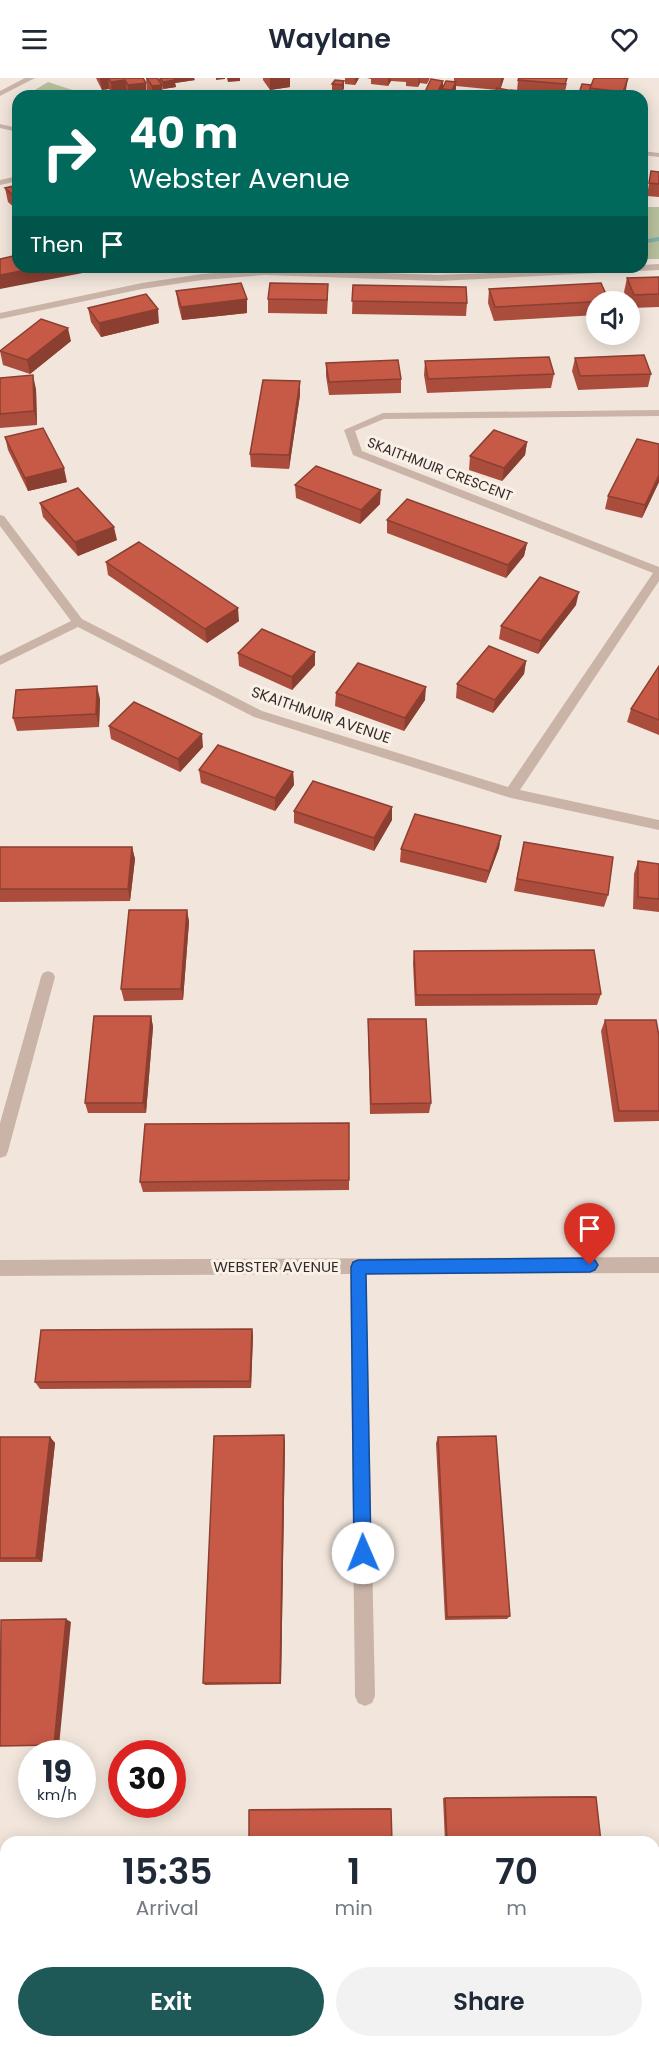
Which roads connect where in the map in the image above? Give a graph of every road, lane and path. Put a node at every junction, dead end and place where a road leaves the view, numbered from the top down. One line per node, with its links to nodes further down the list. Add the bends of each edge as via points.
1 (32, 78): 2 (street)
2 (0, 94)
3 (255, 273): 8 (street, via 112,291)
4 (295, 273): 7 (street, via 439,278)
5 (485, 273): 7 (street)
6 (512, 273): 7 (street)
7 (488, 274)
8 (0, 316)
9 (659, 414): 11 (street, SKAITHMUIR CRESCENT, via 383,417 350,430 357,453)
10 (0, 518): 12 (street, SKAITHMUIR AVENUE)
11 (659, 572): 14 (street, SKAITHMUIR CRESCENT)
12 (78, 622): 13 (street); 14 (street, SKAITHMUIR AVENUE, via 258,714)
13 (0, 661)
14 (511, 793): 15 (street, SKAITHMUIR AVENUE)
15 (659, 825)
16 (48, 976): 17 (street)
17 (0, 1151)
18 (659, 1265): 19 (street, WEBSTER AVENUE)
19 (358, 1267): 20 (street, WEBSTER AVENUE); 21 (street)
20 (0, 1268)
21 (365, 1696)

